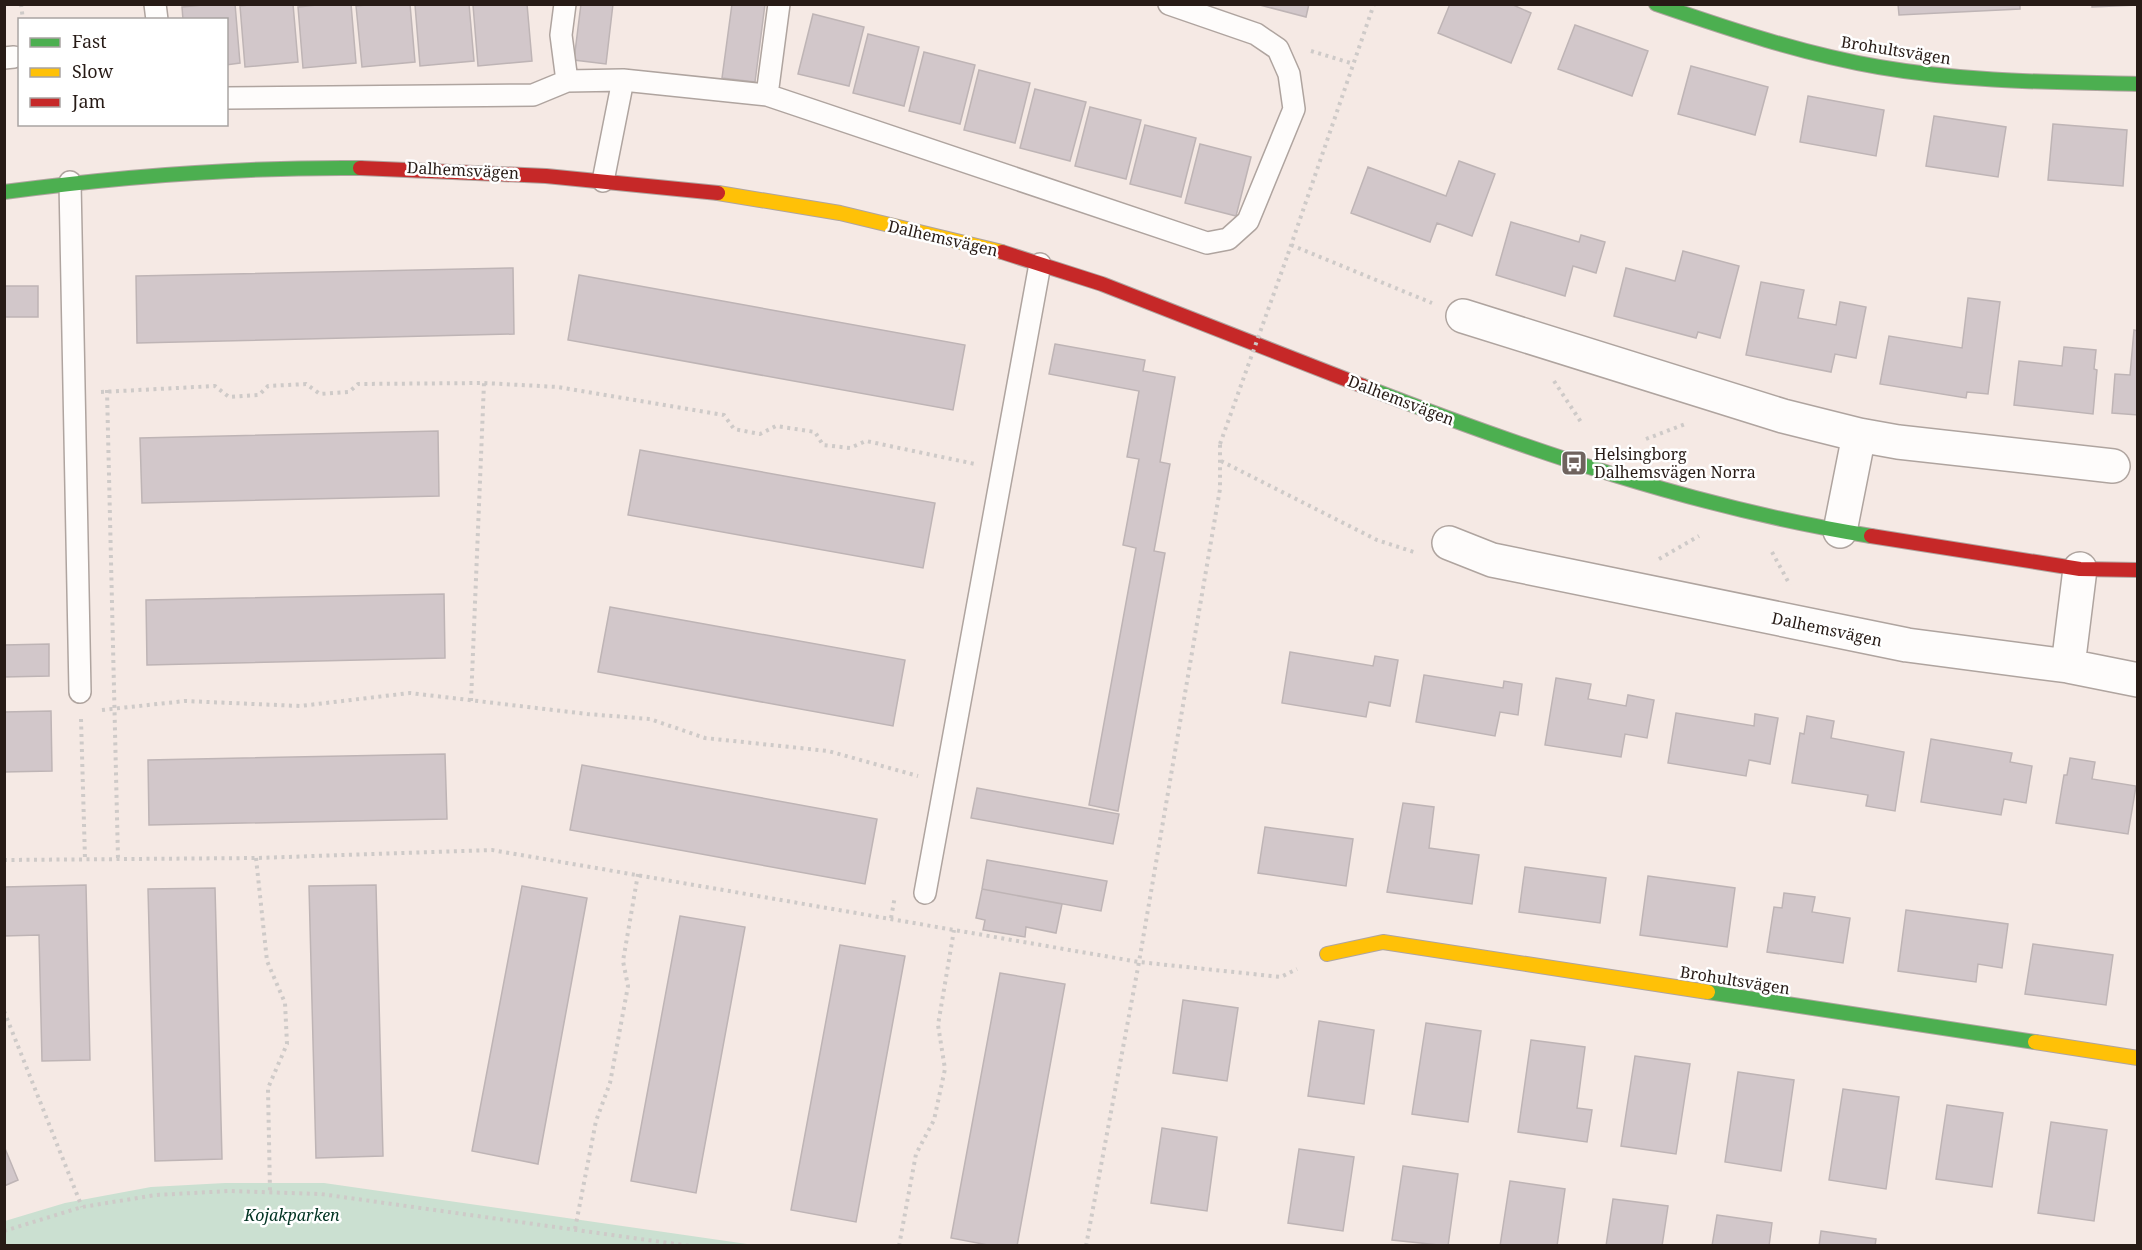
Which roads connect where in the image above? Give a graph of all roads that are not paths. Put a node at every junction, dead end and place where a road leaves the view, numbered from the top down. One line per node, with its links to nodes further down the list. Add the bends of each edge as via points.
1 (565, 4): 6 (lane, via 561,35)
2 (779, 4): 8 (lane)
3 (1169, 4): 8 (lane, via 1256,34 1278,49 1288,74 1294,109 1248,221 1228,239 1207,243)
4 (1656, 4): 7 (street, Brohultsvägen, via 1749,37 1881,67 1962,77)
5 (623, 80): 6 (lane); 8 (lane); 10 (lane)
6 (567, 81): 9 (lane, via 533,95)
7 (2138, 84)
8 (767, 95)
9 (228, 98)
10 (603, 181): 11 (street, Dalhemsvägen, via 510,171 378,167 173,172); 13 (street, Dalhemsvägen, via 815,208)
11 (70, 182): 12 (street, Dalhemsvägen); 23 (lane)
12 (4, 192)
13 (1040, 264): 17 (street, Dalhemsvägen, via 1112,288 1482,432 1574,463 1705,501); 24 (lane)
14 (1462, 316): 15 (street, via 1783,416)
15 (1859, 435): 16 (street); 17 (street)
16 (2113, 466)
17 (1840, 531): 19 (street, Dalhemsvägen)
18 (1449, 543): 21 (street, Dalhemsvägen, via 1492,560 1907,645)
19 (2080, 569): 20 (street, Dalhemsvägen); 21 (street)
20 (2138, 570)
21 (2068, 666): 22 (street, Dalhemsvägen)
22 (2138, 680)
23 (80, 692)
24 (925, 893)
25 (1327, 954): 26 (street, Brohultsvägen, via 1383,942)
26 (2138, 1058)

